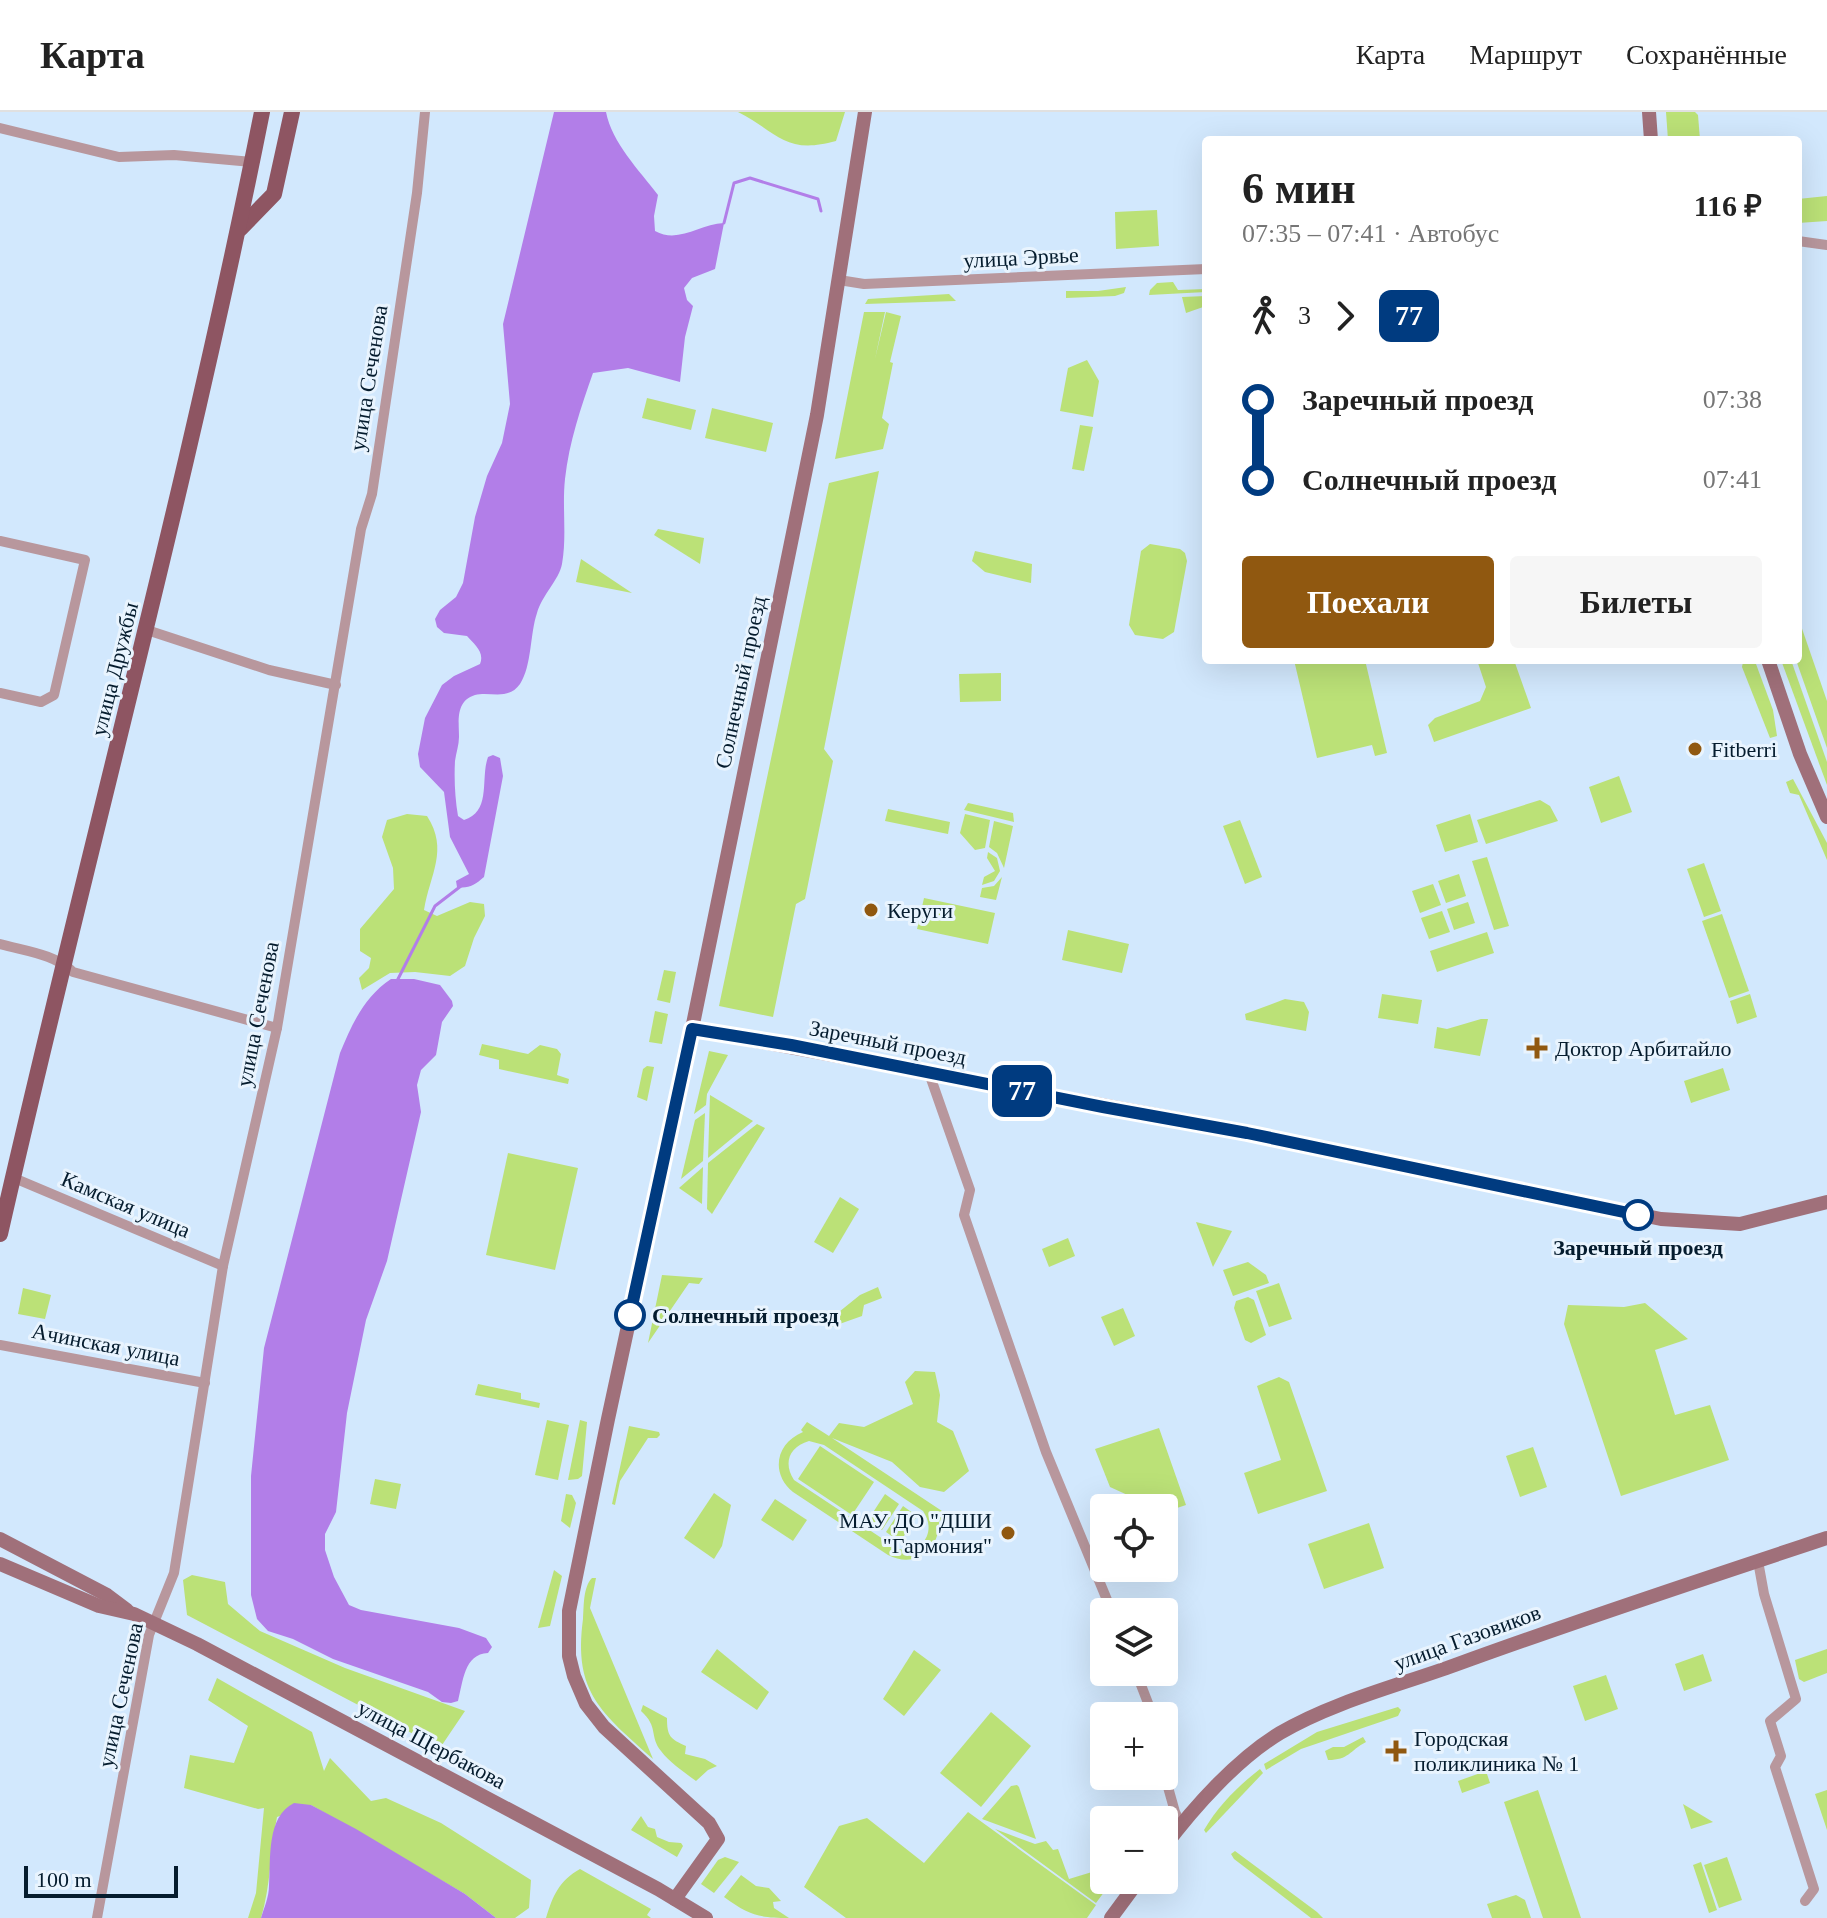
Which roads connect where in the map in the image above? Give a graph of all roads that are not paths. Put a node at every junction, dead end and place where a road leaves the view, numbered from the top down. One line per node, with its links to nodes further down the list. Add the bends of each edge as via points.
1 (262, 112): 8 (main road, улица Дружбы)
2 (292, 112): 9 (main road, via 274,194)
3 (425, 112): 17 (street, улица Сеченова, via 372,494 361,529)
4 (865, 112): 13 (street, Солнечный проезд)
5 (1649, 112): 7 (street)
6 (0, 128): 8 (street, via 119,157 174,155)
7 (1651, 136)
8 (252, 162): 9 (main road, улица Дружбы)
9 (239, 230): 15 (main road, улица Дружбы)
10 (1802, 242): 11 (street)
11 (1827, 245)
12 (1202, 269): 13 (street, улица Эрвье, via 864,284)
13 (839, 280): 24 (street, Солнечный проезд)
14 (0, 541): 18 (street, via 85,560 54,695 41,702)
15 (147, 630): 17 (street, via 269,670); 22 (main road, улица Дружбы)
16 (1769, 664): 20 (street)
17 (336, 685): 23 (street, улица Сеченова)
18 (1, 693): 19 (street)
19 (0, 705)
20 (1827, 817)
21 (0, 944): 22 (street)
22 (65, 964): 23 (street, via 73,972); 26 (main road, улица Дружбы)
23 (277, 1028): 29 (street, улица Сеченова)
24 (692, 1029): 25 (street, Заречный проезд); 43 (street, Солнечный проезд, via 568,1634 574,1676 586,1704 714,1829 718,1839)
25 (929, 1073): 27 (street, Заречный проезд, via 1661,1219 1740,1224); 36 (street, via 970,1190 964,1215 1046,1452)
26 (14, 1178): 28 (main road, улица Дружбы); 29 (street, Камская улица)
27 (1827, 1202)
28 (0, 1234)
29 (223, 1266): 31 (street, улица Сеченова)
30 (0, 1345): 31 (street, Ачинская улица)
31 (205, 1383): 38 (street, улица Сеченова, via 174,1573)
32 (1827, 1538): 34 (street, улица Газовиков)
33 (0, 1539): 37 (street, улица Щербакова)
34 (1758, 1561): 40 (street, улица Газовиков, via 1316,1715 1250,1754); 44 (street, via 1796,1699 1770,1721 1781,1756 1775,1767 1814,1889)
35 (0, 1564): 37 (street, улица Щербакова, via 99,1606)
36 (1106, 1598)
37 (134, 1614): 38 (street, улица Щербакова)
38 (154, 1623): 43 (street, улица Щербакова); 45 (street, улица Сеченова)
39 (1169, 1790): 40 (street)
40 (1181, 1824): 41 (street, улица Газовиков)
41 (1178, 1828)
42 (1129, 1894): 47 (street)
43 (675, 1899): 46 (street, улица Щербакова)
44 (1805, 1901)
45 (97, 1918)
46 (706, 1918)
47 (1111, 1918)

